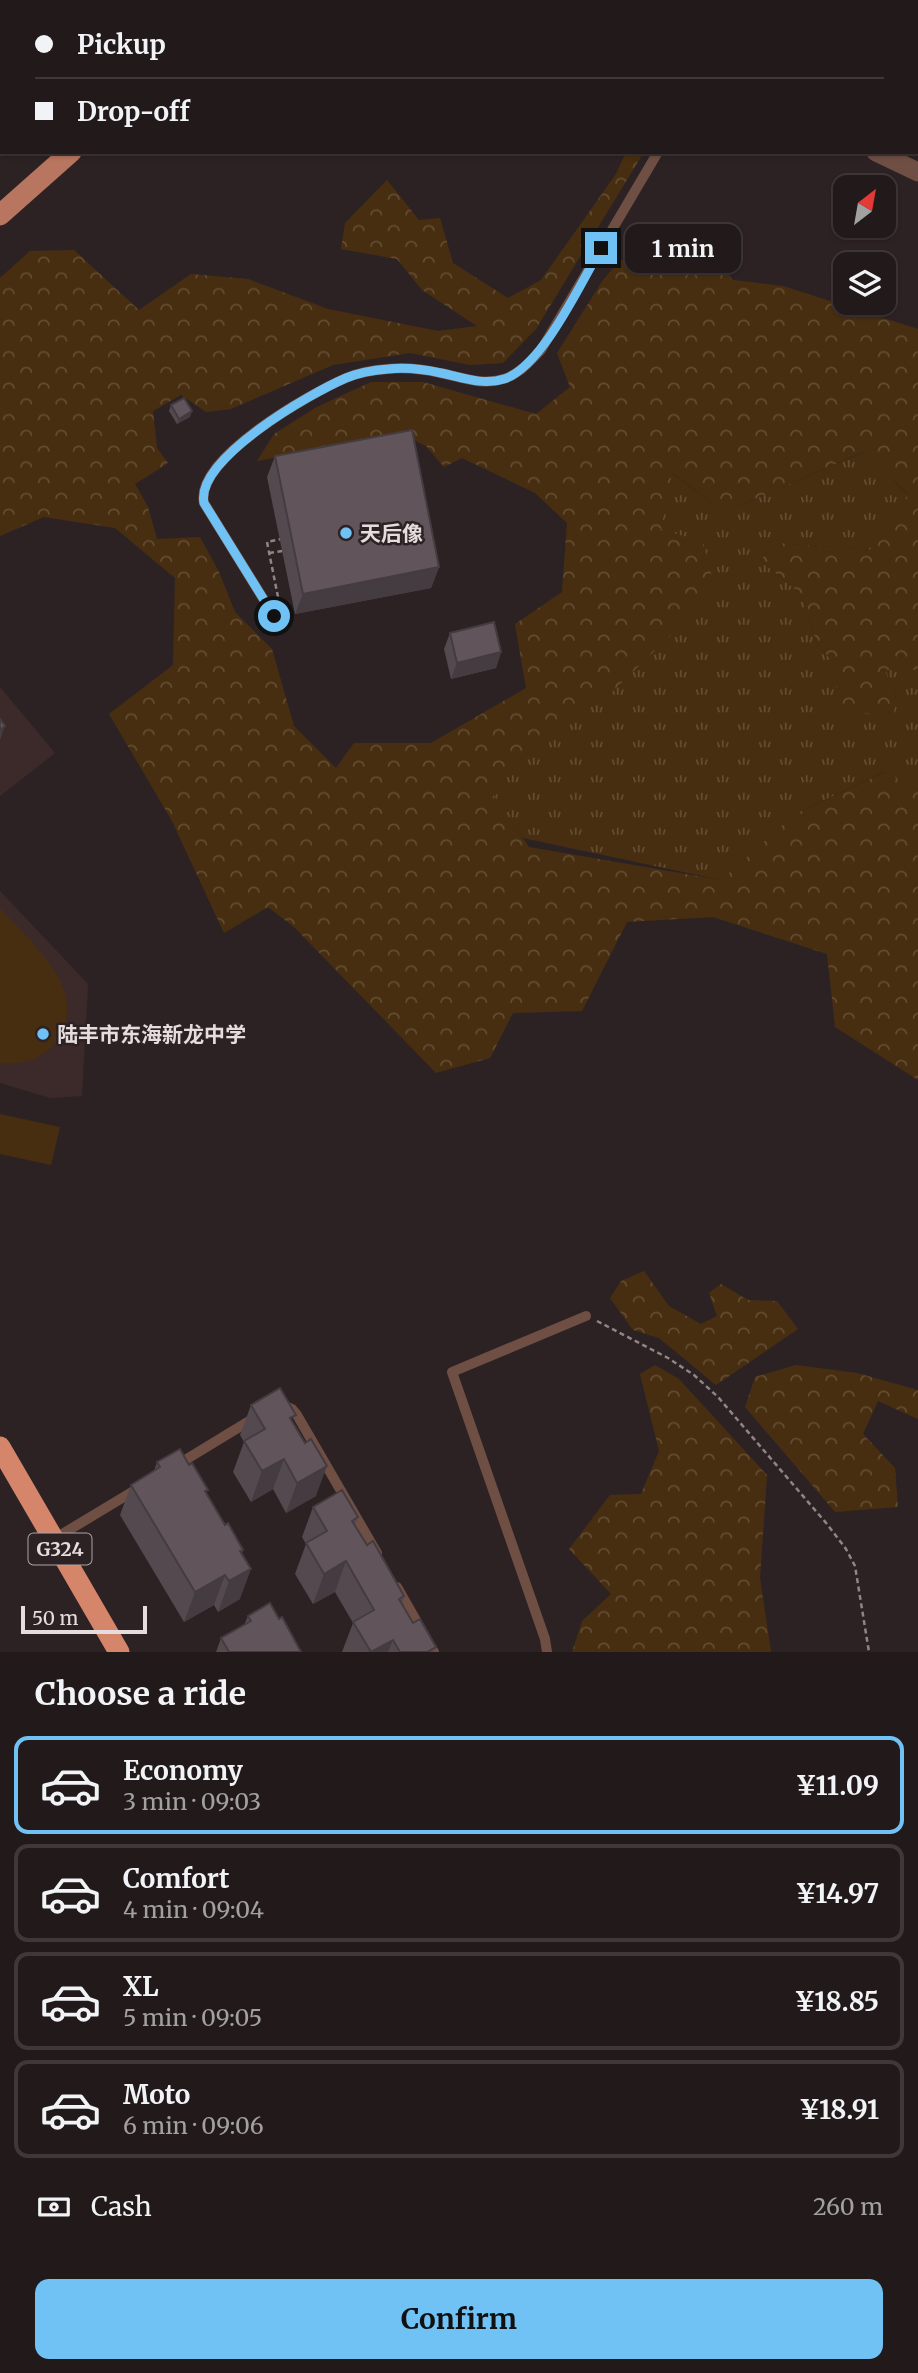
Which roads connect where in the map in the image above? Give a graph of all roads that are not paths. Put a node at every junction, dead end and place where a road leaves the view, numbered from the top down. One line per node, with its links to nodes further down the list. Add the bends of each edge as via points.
1 (69, 154): 5 (main road)
2 (657, 154): 6 (lane, via 541,350 522,369 487,382 414,368 348,377 284,411 219,464 205,484 204,503)
3 (880, 154): 4 (street)
4 (918, 172)
5 (0, 215)
6 (272, 613)
7 (586, 1316): 18 (lane, via 452,1372)
8 (272, 1407): 14 (lane, via 286,1405 297,1415)
9 (261, 1414): 11 (lane)
10 (0, 1447): 13 (highway, G324)
11 (169, 1470)
12 (146, 1483): 13 (lane)
13 (54, 1539): 16 (highway, G324)
14 (379, 1557)
15 (393, 1581): 17 (lane)
16 (119, 1652)
17 (434, 1652)
18 (547, 1652)

